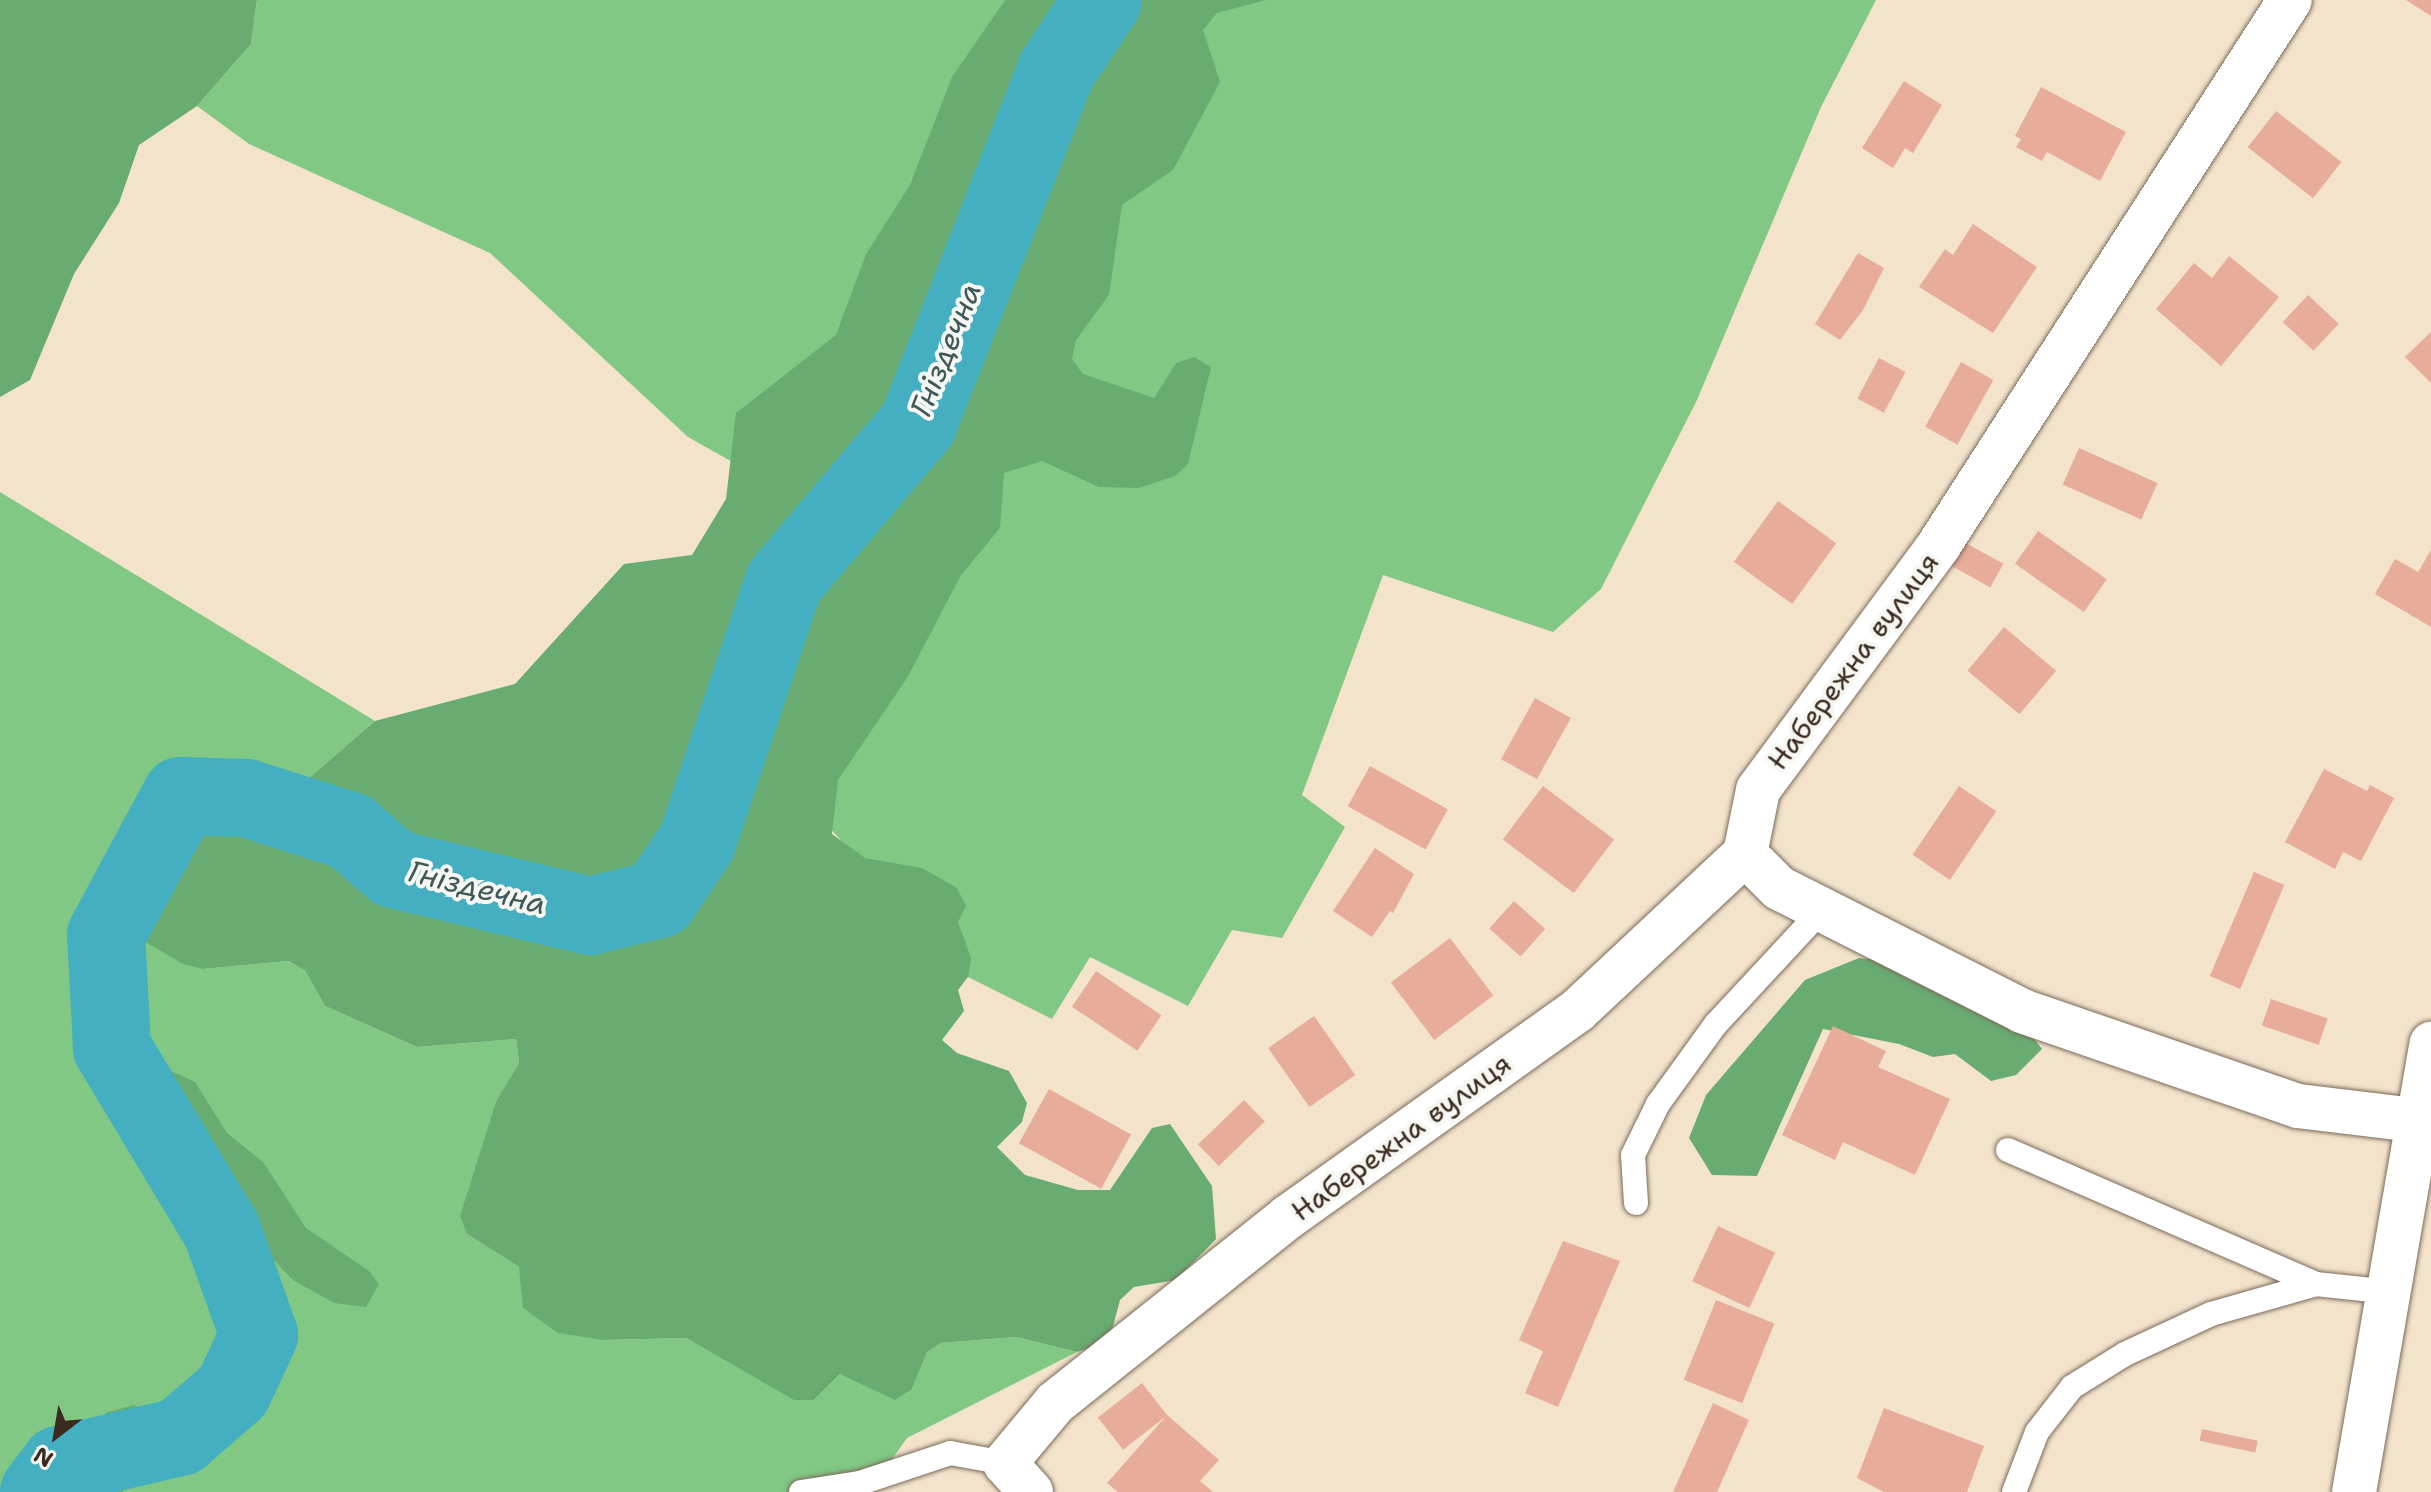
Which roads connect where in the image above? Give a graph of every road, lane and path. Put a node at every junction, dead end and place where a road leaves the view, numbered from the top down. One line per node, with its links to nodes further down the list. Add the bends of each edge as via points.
1 (2290, 0): 2 (street, Набережна вулиця, via 1939,545 1758,790)
2 (1745, 854): 3 (street, via 1779,888); 10 (street, Набережна вулиця, via 1577,1011 1288,1217 1055,1403)
3 (1821, 911): 5 (street, via 2022,1011 2063,1026 2298,1106); 7 (lane, via 1716,1024 1658,1104 1633,1155)
4 (2431, 1044): 5 (street)
5 (2425, 1122): 9 (street)
6 (2008, 1150): 8 (lane)
7 (1636, 1203)
8 (2316, 1284): 9 (lane); 12 (lane, via 2211,1314 2125,1354 2072,1387 2037,1432)
9 (2391, 1292): 13 (street)
10 (1018, 1478): 11 (lane, via 950,1453 860,1483)
11 (801, 1492)
12 (2014, 1492)
13 (2354, 1492)

